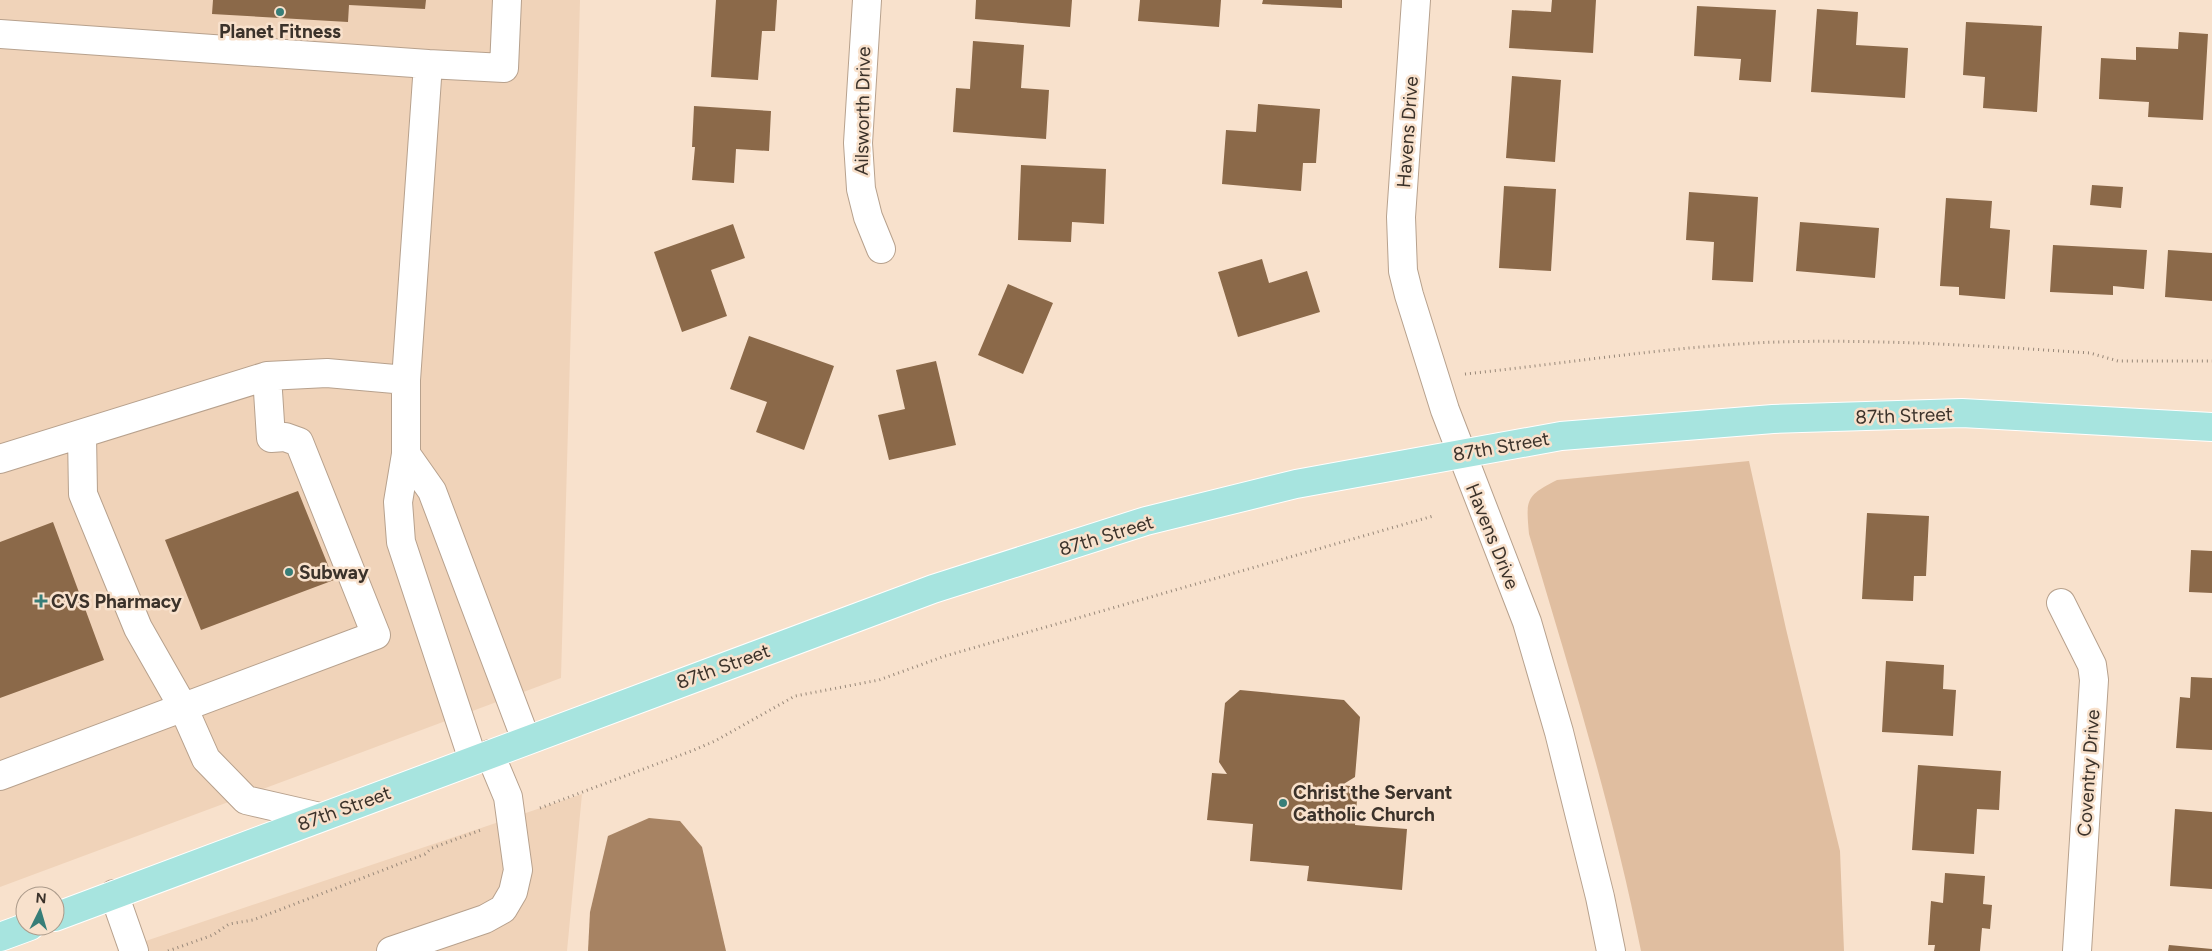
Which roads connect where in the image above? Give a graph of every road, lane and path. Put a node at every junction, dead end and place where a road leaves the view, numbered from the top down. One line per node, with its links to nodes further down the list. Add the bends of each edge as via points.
1 (507, 0): 5 (street, via 504,68)
2 (866, 0): 6 (street, Ailsworth Drive, via 858,143 861,189)
3 (1416, 0): 13 (street, Havens Drive, via 1401,218 1404,271 1427,356)
4 (0, 34): 5 (street)
5 (428, 64): 10 (street)
6 (881, 249)
7 (2212, 361): 8 (path, via 2118,361 2090,353 1902,342 1777,342)
8 (1462, 374)
9 (267, 376): 10 (street, via 327,373); 12 (street); 18 (street, via 271,438 286,436 299,442 376,634)
10 (406, 380): 14 (street)
11 (2212, 427): 13 (main road, 87th Street, via 1962,413 1773,419 1561,436)
12 (82, 435): 15 (street); 18 (street, via 84,494 138,628)
13 (1461, 453): 19 (main road, 87th Street, via 1296,484 1146,521 933,588); 31 (street, Havens Drive, via 1528,622 1559,732)
14 (406, 454): 19 (street, via 432,492); 20 (street, via 398,502 401,542)
15 (0, 460)
16 (1433, 516): 23 (path, via 945,656 879,680 796,696 694,750)
17 (2061, 603): 32 (street, Coventry Drive, via 2092,665 2094,680)
18 (183, 707): 21 (street); 22 (street, via 206,759 246,800)
19 (526, 740): 20 (main road, 87th Street)
20 (482, 757): 22 (main road, 87th Street); 23 (street, via 508,797)
21 (0, 776)
22 (320, 817): 24 (main road, 87th Street)
23 (511, 818): 29 (path, via 253,920 229,924 213,935); 30 (street, via 518,870 513,892 503,909 485,919)
24 (114, 894): 25 (main road, 87th Street); 28 (street)
25 (65, 913)
26 (15, 932): 27 (main road)
27 (0, 937)
28 (134, 951)
29 (168, 951)
30 (390, 951)
31 (1611, 951)
32 (2077, 951)

